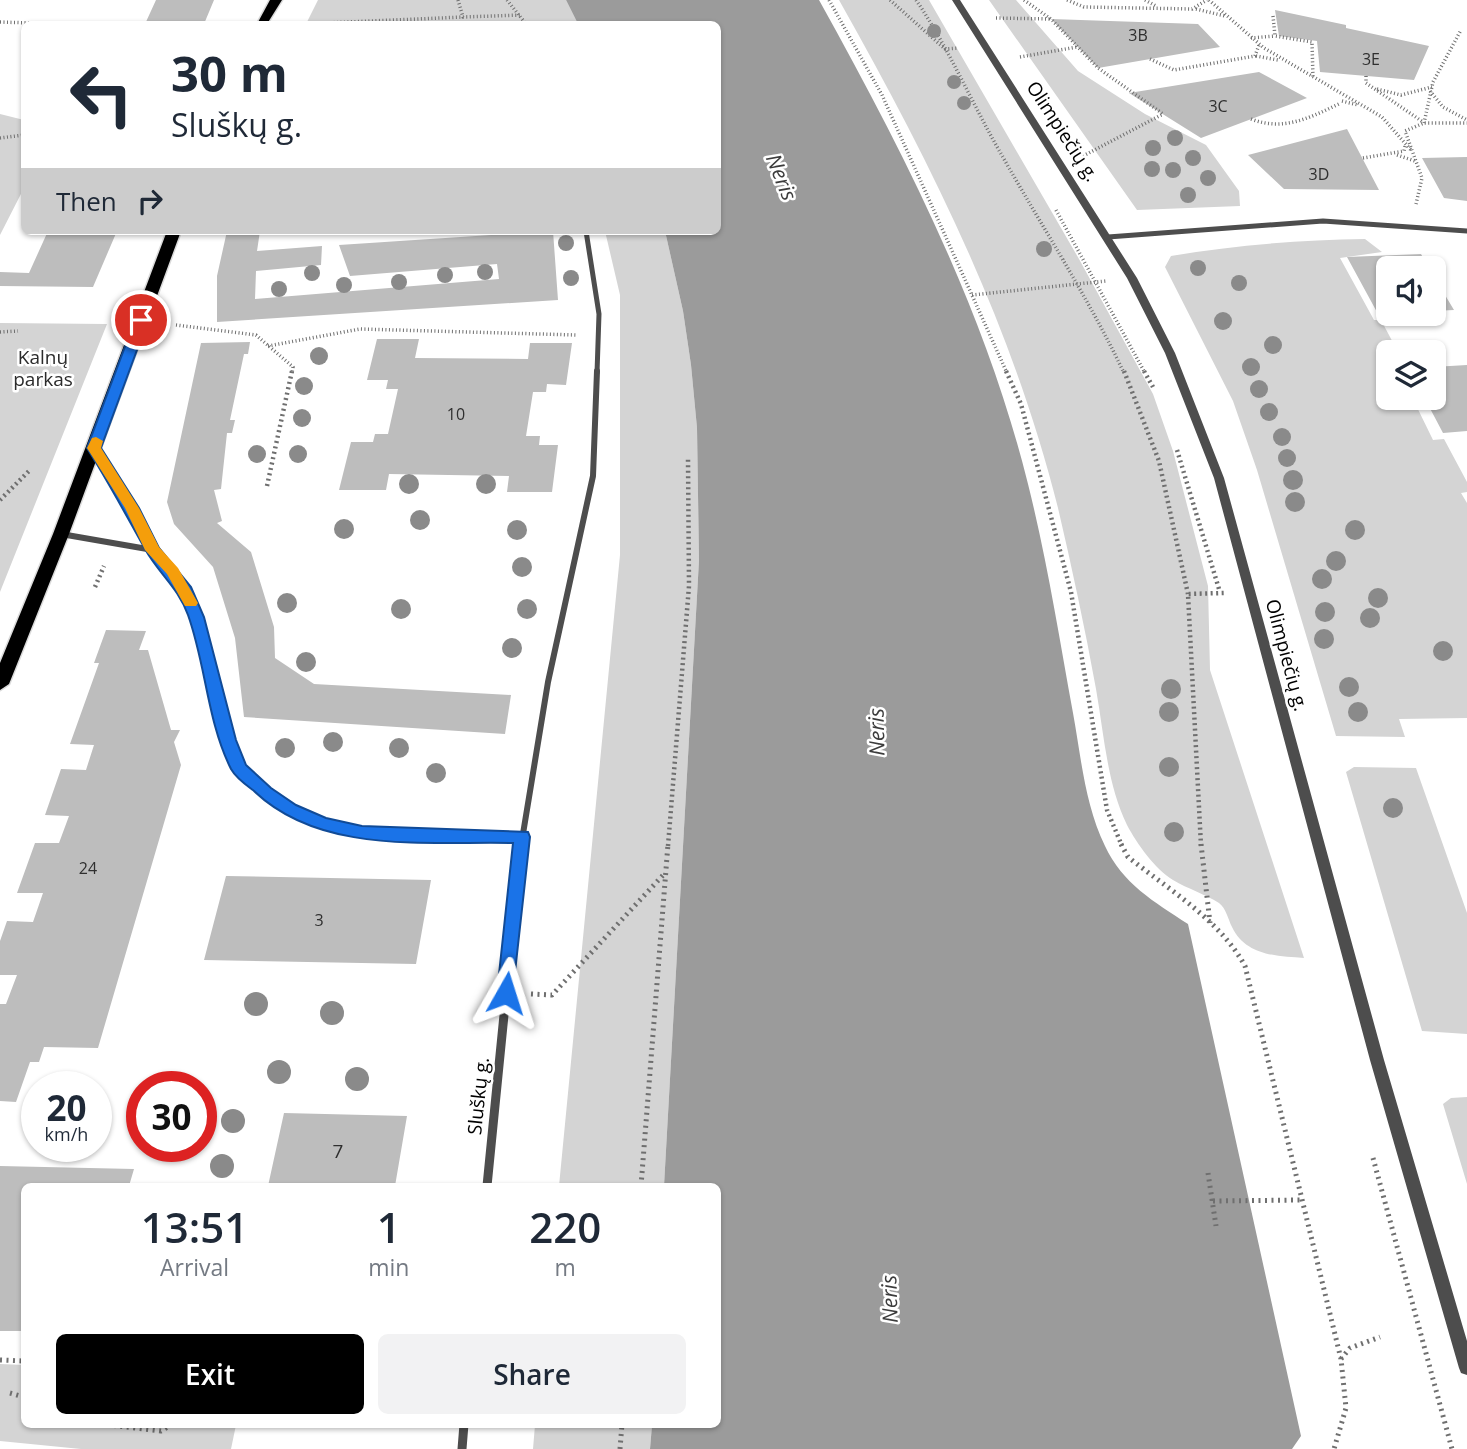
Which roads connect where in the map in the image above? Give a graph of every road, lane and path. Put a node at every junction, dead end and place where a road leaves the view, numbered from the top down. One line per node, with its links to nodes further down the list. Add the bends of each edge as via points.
1 (276, 0): 21 (main road)
2 (458, 0): 17 (path)
3 (507, 0): 15 (path)
4 (829, 0): 62 (path, via 882,95)
5 (890, 0): 32 (path)
6 (916, 0): 32 (path)
7 (956, 0): 18 (street, Olimpiečių g.)
8 (1024, 0): 20 (path)
9 (1067, 0): 12 (path, via 1076,6)
10 (1208, 0): 14 (path); 19 (path)
11 (1145, 1): 12 (path); 13 (path)
12 (1137, 8): 13 (path)
13 (1164, 8): 14 (path)
14 (1192, 9): 19 (path)
15 (521, 15): 17 (path); 23 (path)
16 (1273, 16): 28 (path)
17 (463, 17): 22 (path)
18 (967, 17): 20 (path); 36 (street, Olimpiečių g.)
19 (1226, 17): 29 (path)
20 (1051, 19): 31 (path)
21 (264, 21)
22 (371, 21)
23 (524, 21)
24 (0, 22): 25 (path)
25 (21, 23)
26 (1461, 30): 40 (path)
27 (956, 35): 32 (path, via 963,47)
28 (1275, 36): 29 (path); 38 (path, via 1312,42)
29 (1250, 38): 30 (path)
30 (1259, 44): 33 (path); 35 (path)
31 (1077, 47): 36 (path); 54 (path, via 1098,68 1163,114)
32 (945, 49): 61 (path)
33 (1255, 56): 34 (path, via 1174,69); 35 (path)
34 (1150, 59)
35 (1283, 61): 38 (path)
36 (995, 62): 54 (street, Olimpiečių g.)
37 (1366, 76): 39 (path)
38 (1313, 78): 41 (path)
39 (1370, 86): 40 (path, via 1401,95); 46 (path)
40 (1431, 89): 45 (path, via 1443,107); 46 (path)
41 (1337, 92): 42 (path); 43 (path)
42 (1341, 103): 43 (path); 44 (path, via 1287,126 1265,126)
43 (1362, 106): 49 (path, via 1393,127)
44 (1251, 119)
45 (1467, 121): 46 (path)
46 (1424, 123): 50 (path, via 1405,131)
47 (21, 135): 48 (path)
48 (0, 138)
49 (1405, 146): 50 (path); 51 (path)
50 (1411, 150): 53 (path)
51 (1396, 155): 52 (path); 53 (path)
52 (1363, 158)
53 (1416, 161): 56 (path, via 1423,190)
54 (1064, 167): 60 (street, Olimpiečių g.)
55 (1050, 199): 68 (path)
56 (1411, 212)
57 (1467, 232): 60 (street, via 1323,221)
58 (173, 235): 69 (main road)
59 (587, 235): 66 (street, Sluškų g.)
60 (1108, 237): 94 (street, Olimpiečių g., via 1170,352 1219,478 1377,1060)
61 (1077, 283): 62 (path); 77 (path, via 1145,419 1174,520)
62 (972, 295): 81 (path, via 1021,404 1071,592 1107,810 1115,834 1128,856)
63 (176, 325): 67 (path, via 256,335)
64 (18, 331): 65 (path)
65 (0, 332)
66 (598, 335): 67 (path, via 360,330); 79 (street, Sluškų g., via 593,476 548,682)
67 (268, 346): 73 (path, via 293,367)
68 (1154, 388)
69 (94, 448): 75 (main road); 76 (street)
70 (1177, 449): 77 (path, via 1220,594)
71 (688, 459): 80 (path, via 688,586)
72 (30, 470): 74 (path)
73 (267, 486)
74 (0, 500)
75 (61, 534): 76 (street); 78 (main road)
76 (153, 550): 79 (street, via 184,587 196,617 240,769 265,792 290,810 362,833)
77 (1188, 594): 81 (path, via 1200,838)
78 (0, 684)
79 (522, 837): 82 (street, Sluškų g.)
80 (666, 872): 82 (path, via 552,995); 86 (path)
81 (1210, 924): 87 (path, via 1245,966)
82 (506, 993): 85 (street, Sluškų g.)
83 (1372, 1155): 104 (path)
84 (1208, 1173): 88 (path)
85 (487, 1183)
86 (641, 1183)
87 (1300, 1200): 88 (path); 91 (path)
88 (1213, 1201): 89 (path)
89 (1216, 1226)
90 (1380, 1337): 91 (path, via 1350,1348)
91 (1341, 1359): 103 (path, via 1346,1408)
92 (0, 1360): 93 (path)
93 (21, 1361)
94 (1467, 1368)
95 (10, 1393): 96 (path)
96 (21, 1396)
97 (135, 1428): 98 (path)
98 (166, 1428)
99 (464, 1428): 101 (street)
100 (622, 1428): 102 (path)
101 (462, 1449)
102 (620, 1449)
103 (1334, 1449)
104 (1452, 1449)

